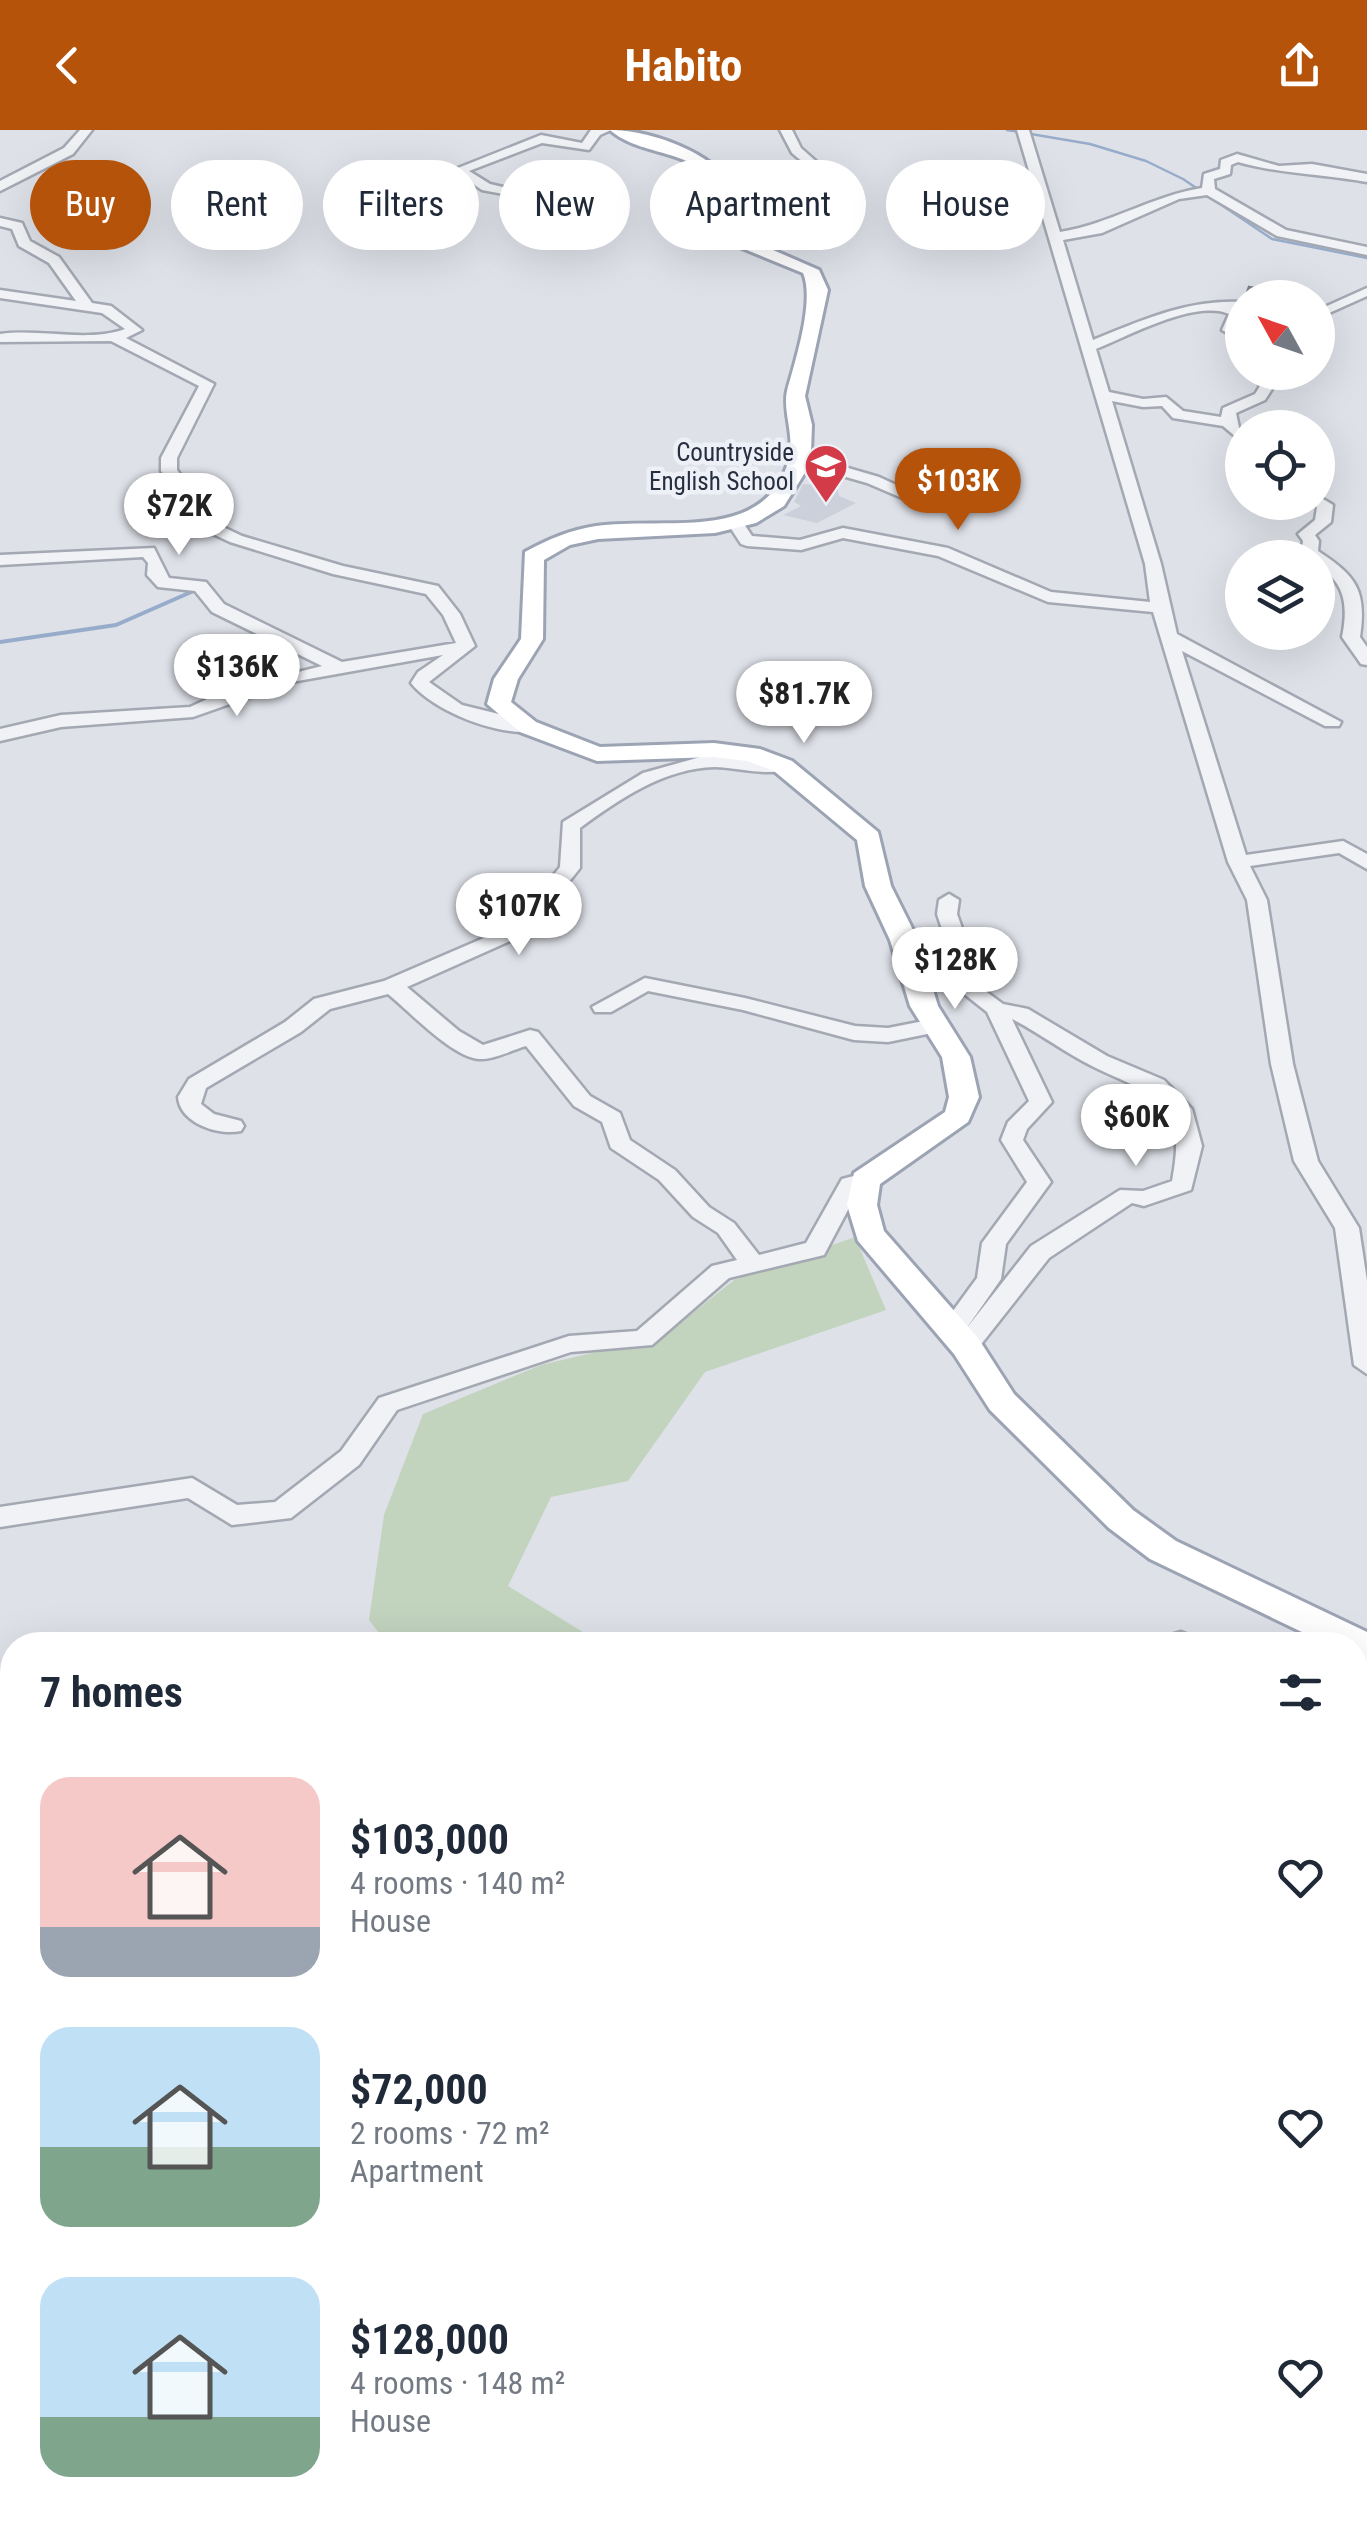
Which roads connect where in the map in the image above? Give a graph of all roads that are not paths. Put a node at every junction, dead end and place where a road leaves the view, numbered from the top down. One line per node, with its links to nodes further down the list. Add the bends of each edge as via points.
1 (86, 130): 8 (street, via 54,163 10,177)
2 (606, 130): 9 (street, via 585,147 541,139 460,170)
3 (618, 130): 29 (main road, via 654,148 709,162 725,188 708,228 810,270 820,290 805,341 807,368 795,396 802,416)
4 (786, 130): 6 (street)
5 (1023, 130): 12 (street)
6 (808, 160)
7 (1367, 178): 10 (street, via 1279,170 1237,158 1224,163 1226,172 1208,178)
8 (0, 187)
9 (499, 189)
10 (1209, 190): 12 (street); 13 (street, via 1282,233)
11 (0, 222): 19 (street, via 17,226 24,243 54,260)
12 (1058, 237): 24 (street)
13 (1367, 252): 14 (street, via 1353,258)
14 (1367, 269)
15 (1367, 292): 21 (street)
16 (0, 294): 19 (street)
17 (1216, 304): 18 (street); 20 (street); 24 (street, via 1151,318)
18 (1225, 305)
19 (87, 306): 23 (street, via 106,309 135,330)
20 (1225, 307)
21 (1335, 309)
22 (0, 338): 23 (street)
23 (117, 340): 38 (street, via 207,384 169,458 169,471 182,487 170,508 236,539 432,590)
24 (1088, 347): 26 (street)
25 (1265, 390): 27 (street)
26 (1102, 395): 28 (street, via 1166,401 1178,416); 36 (street, via 1154,564)
27 (1230, 410)
28 (1225, 422)
29 (800, 459): 30 (street); 32 (main road, via 785,496)
30 (934, 506)
31 (1323, 520): 33 (street, via 1306,534)
32 (736, 524): 36 (street, via 747,540 801,544 843,533 942,552 1048,597); 42 (main road, via 586,535 533,557 532,639 499,704)
33 (1310, 540)
34 (0, 560): 40 (street, via 148,552 156,563 154,576 164,583 200,586 218,608)
35 (1335, 569): 39 (street, via 1357,607 1351,638)
36 (1160, 608): 37 (street)
37 (1169, 637): 41 (street); 45 (street)
38 (466, 646): 40 (street); 42 (street, via 420,683 444,706)
39 (1367, 660)
40 (338, 667): 43 (street, via 234,694 193,712 61,721)
41 (1332, 722)
42 (528, 727): 44 (main road, via 597,754 691,748 751,754)
43 (0, 735)
44 (783, 766): 48 (street, via 703,762 605,799 570,826 570,868 522,929); 51 (main road, via 869,838 878,886)
45 (1238, 862): 46 (street, via 1343,846); 56 (street, via 1257,900 1282,1064 1306,1161 1346,1228)
46 (1367, 863)
47 (949, 900): 50 (street, via 947,914 974,994)
48 (392, 986): 52 (street, via 322,1004 197,1084 190,1107); 54 (street, via 482,1053 530,1037 582,1101 612,1118 619,1143 726,1228)
49 (603, 1007): 51 (street, via 645,984 854,1033)
50 (996, 1010): 55 (street, via 1041,1102 1012,1140 1039,1182 994,1242 989,1279); 55 (street, via 1020,1014 1098,1062 1156,1085 1184,1114 1190,1146 1183,1185 1144,1198 1128,1195 1040,1252)
51 (934, 1026): 53 (main road, via 956,1057 964,1098 958,1116)
52 (233, 1126)
53 (865, 1180): 54 (street, via 850,1184 815,1249); 55 (main road, via 868,1234)
54 (754, 1265): 57 (street, via 720,1272 642,1338 569,1344 388,1404 350,1458 281,1512 232,1515 192,1488)
55 (959, 1338): 58 (main road, via 1002,1402 1140,1535)
56 (1367, 1365)
57 (0, 1518)
58 (1331, 1632)

